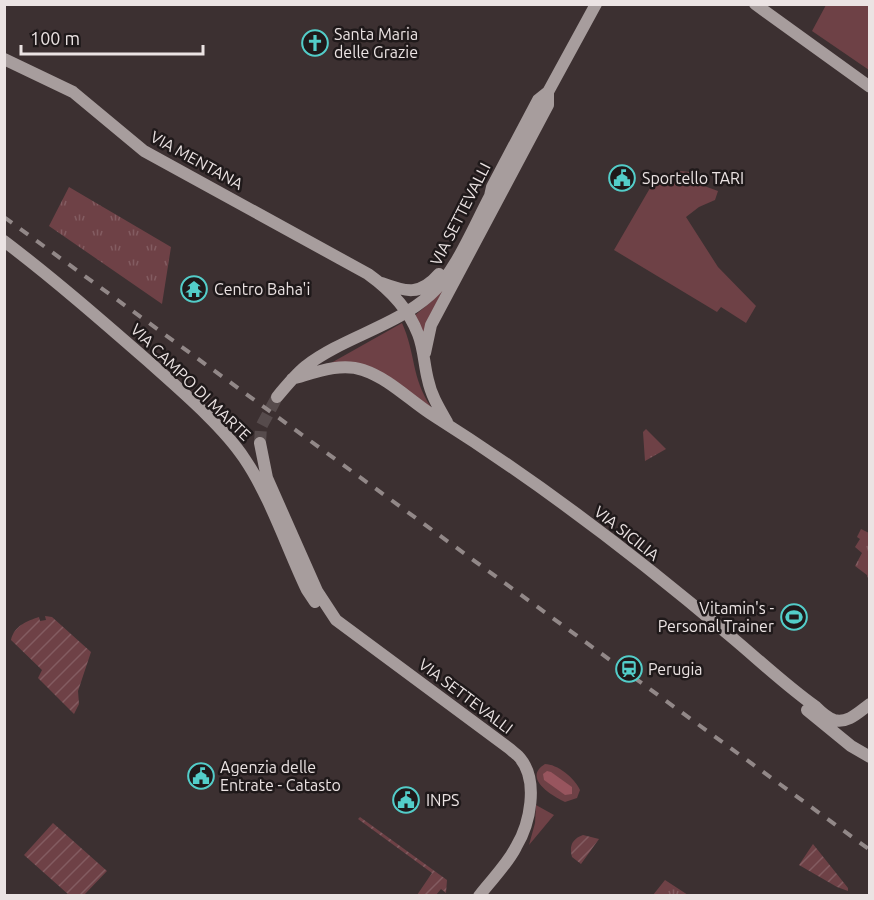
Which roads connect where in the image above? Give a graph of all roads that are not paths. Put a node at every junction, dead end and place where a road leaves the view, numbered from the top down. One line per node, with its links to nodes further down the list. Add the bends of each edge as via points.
1 (596, 4): 5 (main road, VIA SETTEVALLI)
2 (755, 4): 4 (main road)
3 (4, 58): 8 (main road, VIA MENTANA, via 73,92 144,151)
4 (870, 87)
5 (548, 92): 6 (main road, VIA SETTEVALLI, via 538,100); 9 (main road, via 548,105 431,325)
6 (492, 187): 8 (main road, via 479,202 438,276 427,286 413,291); 10 (main road, VIA SETTEVALLI, via 445,279 430,295 395,319 307,365)
7 (4, 241): 14 (main road, VIA CAMPO DI MARTE, via 107,324 230,440 254,472 307,590 316,603)
8 (379, 282): 9 (main road, via 412,320)
9 (425, 360): 12 (main road, via 436,404)
10 (292, 379): 11 (main road, VIA SETTEVALLI); 12 (main road, VIA SICILIA, via 337,368 360,369 381,377)
11 (277, 397)
12 (449, 425): 15 (main road, VIA SICILIA, via 594,527)
13 (260, 443): 14 (main road, VIA SETTEVALLI, via 267,478)
14 (329, 611): 18 (main road, VIA SETTEVALLI, via 510,749 526,768 530,788 525,827 516,849)
15 (777, 676): 16 (main road, via 833,720 842,721); 17 (main road, via 788,696)
16 (870, 704)
17 (870, 757)
18 (479, 896)

